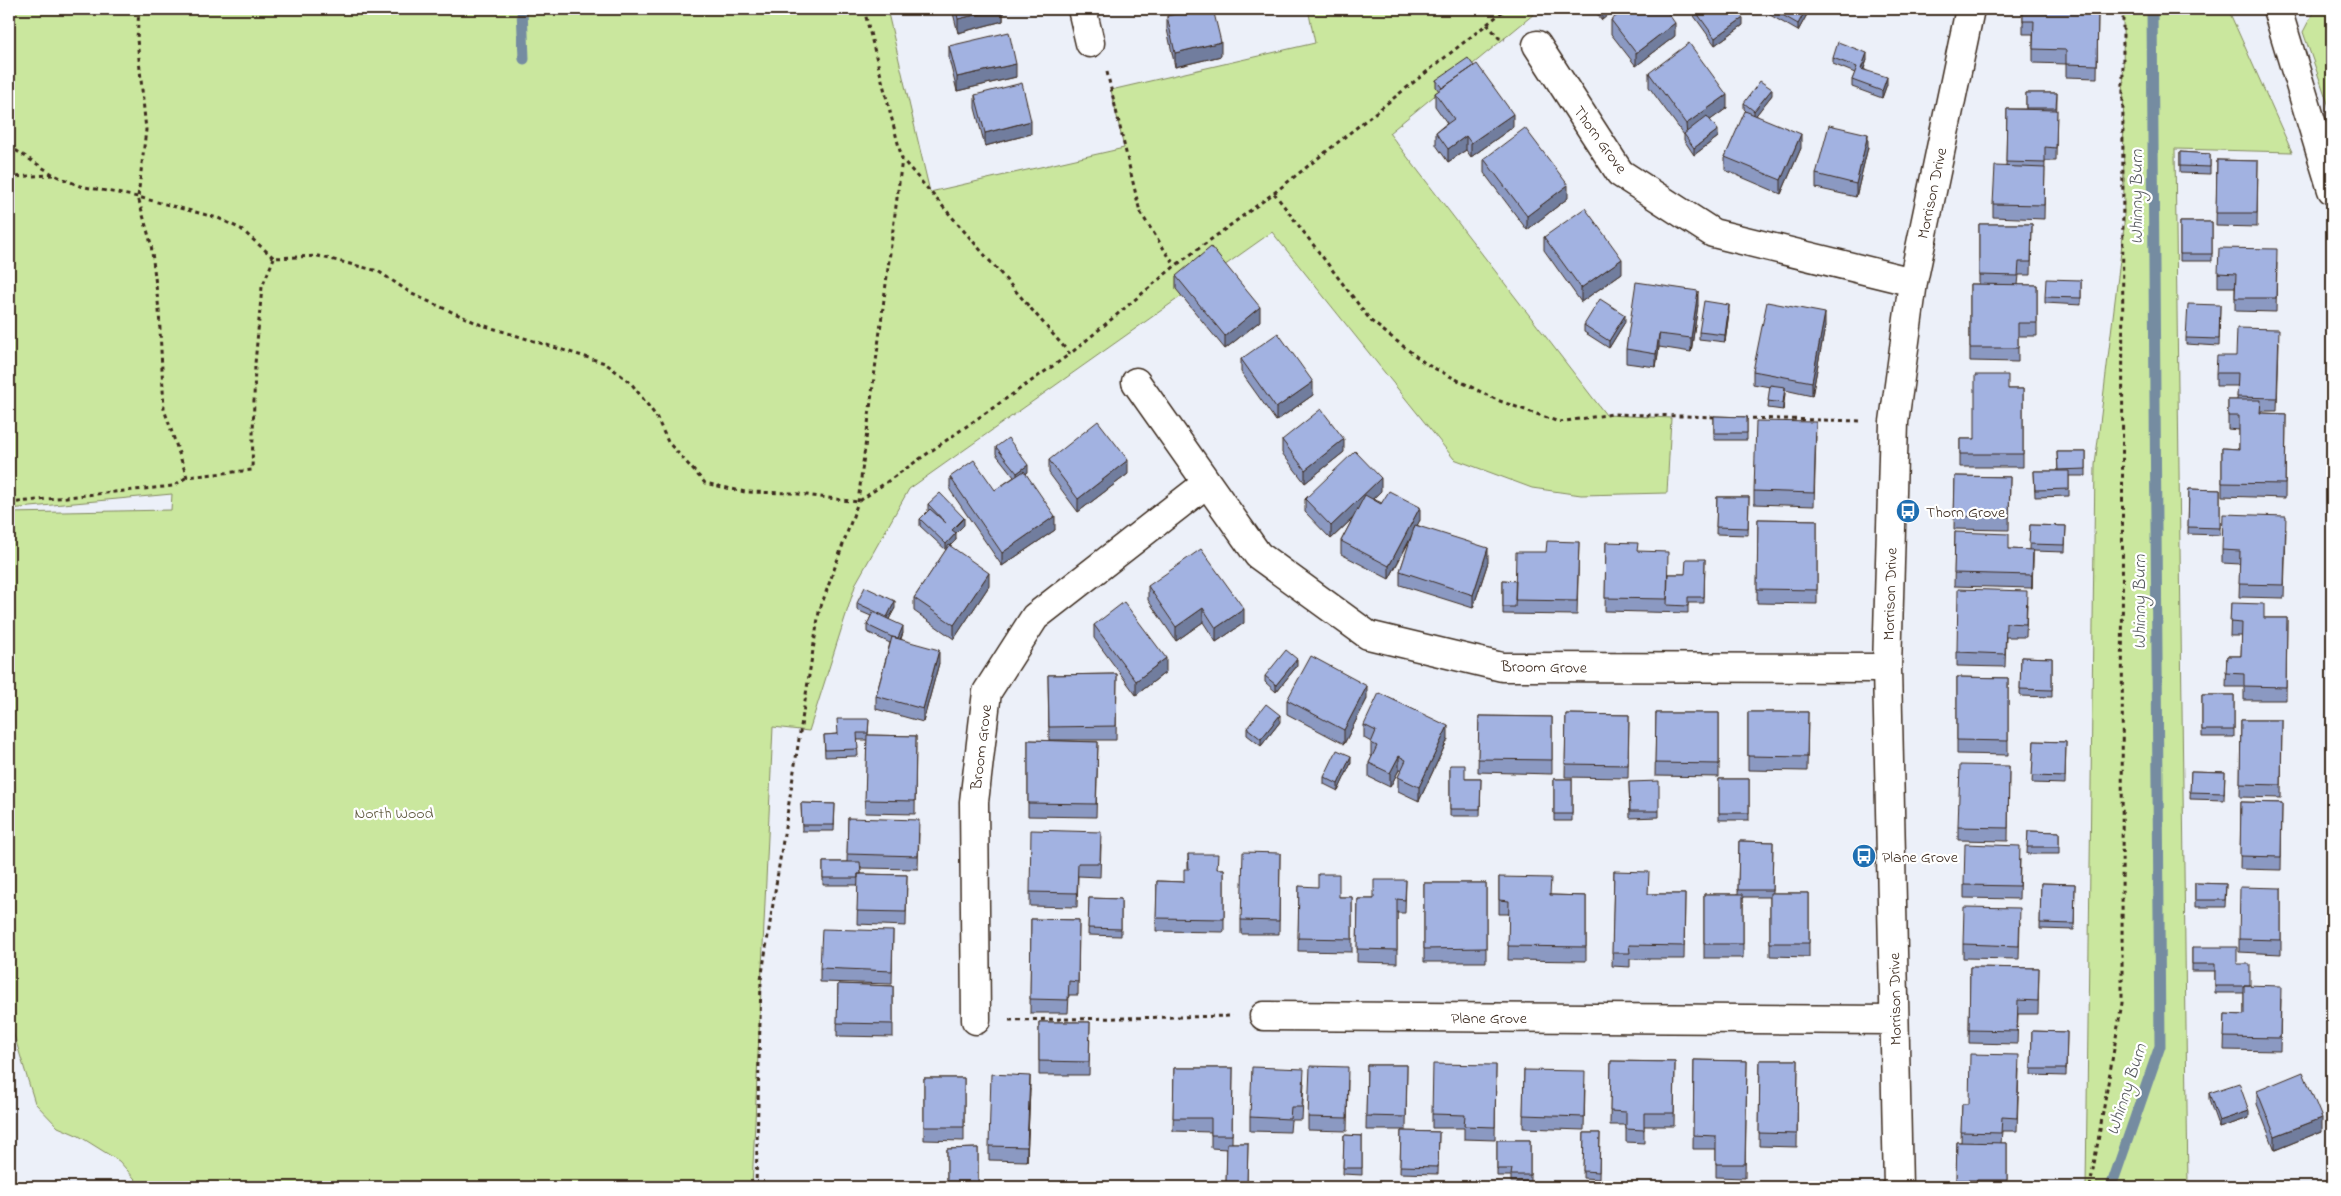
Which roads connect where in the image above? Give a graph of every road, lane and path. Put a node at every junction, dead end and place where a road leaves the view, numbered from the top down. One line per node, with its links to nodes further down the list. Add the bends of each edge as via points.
1 (139, 9): 16 (path, via 137,39 146,130)
2 (864, 9): 11 (path)
3 (1082, 9): 8 (street)
4 (1506, 9): 15 (path)
5 (1970, 9): 19 (street, Morrison Drive)
6 (2123, 9): 35 (path, via 2122,1003)
7 (2277, 9): 14 (street)
8 (1090, 43): 18 (path, via 1102,54 1140,212)
9 (1537, 45): 19 (street, Thorn Grove, via 1620,173 1713,233)
10 (9, 146): 12 (path)
11 (902, 159): 20 (path); 28 (path)
12 (54, 175): 13 (path); 16 (path, via 80,186)
13 (9, 177)
14 (2332, 190)
15 (1274, 193): 18 (path); 22 (path, via 1371,321 1426,364 1497,400 1559,422 1613,414)
16 (138, 197): 17 (path, via 218,218 241,229); 25 (path, via 151,244 159,310 164,410)
17 (274, 258): 25 (path, via 262,287 252,470); 28 (path, via 318,256 378,271 412,294 478,324 605,363 631,383 656,416 668,442 705,484 744,492)
18 (1175, 266): 20 (path)
19 (1913, 282): 24 (street, Morrison Drive)
20 (1070, 354): 28 (path)
21 (1136, 382): 26 (street, Broom Grove)
22 (1720, 417)
23 (1739, 418): 24 (path)
24 (1894, 422): 29 (street, Morrison Drive)
25 (187, 477): 27 (path, via 173,486)
26 (1207, 483): 29 (street, Broom Grove, via 1258,555 1368,635 1502,667); 31 (street, Broom Grove, via 1035,617 987,692 974,802)
27 (9, 502)
28 (858, 502): 33 (path, via 819,612 761,980)
29 (1887, 668): 32 (street, Morrison Drive)
30 (1264, 1016): 31 (path); 32 (street, Plane Grove)
31 (976, 1020)
32 (1894, 1020): 34 (street, Morrison Drive)
33 (756, 1187)
34 (1898, 1187)
35 (2090, 1187)

